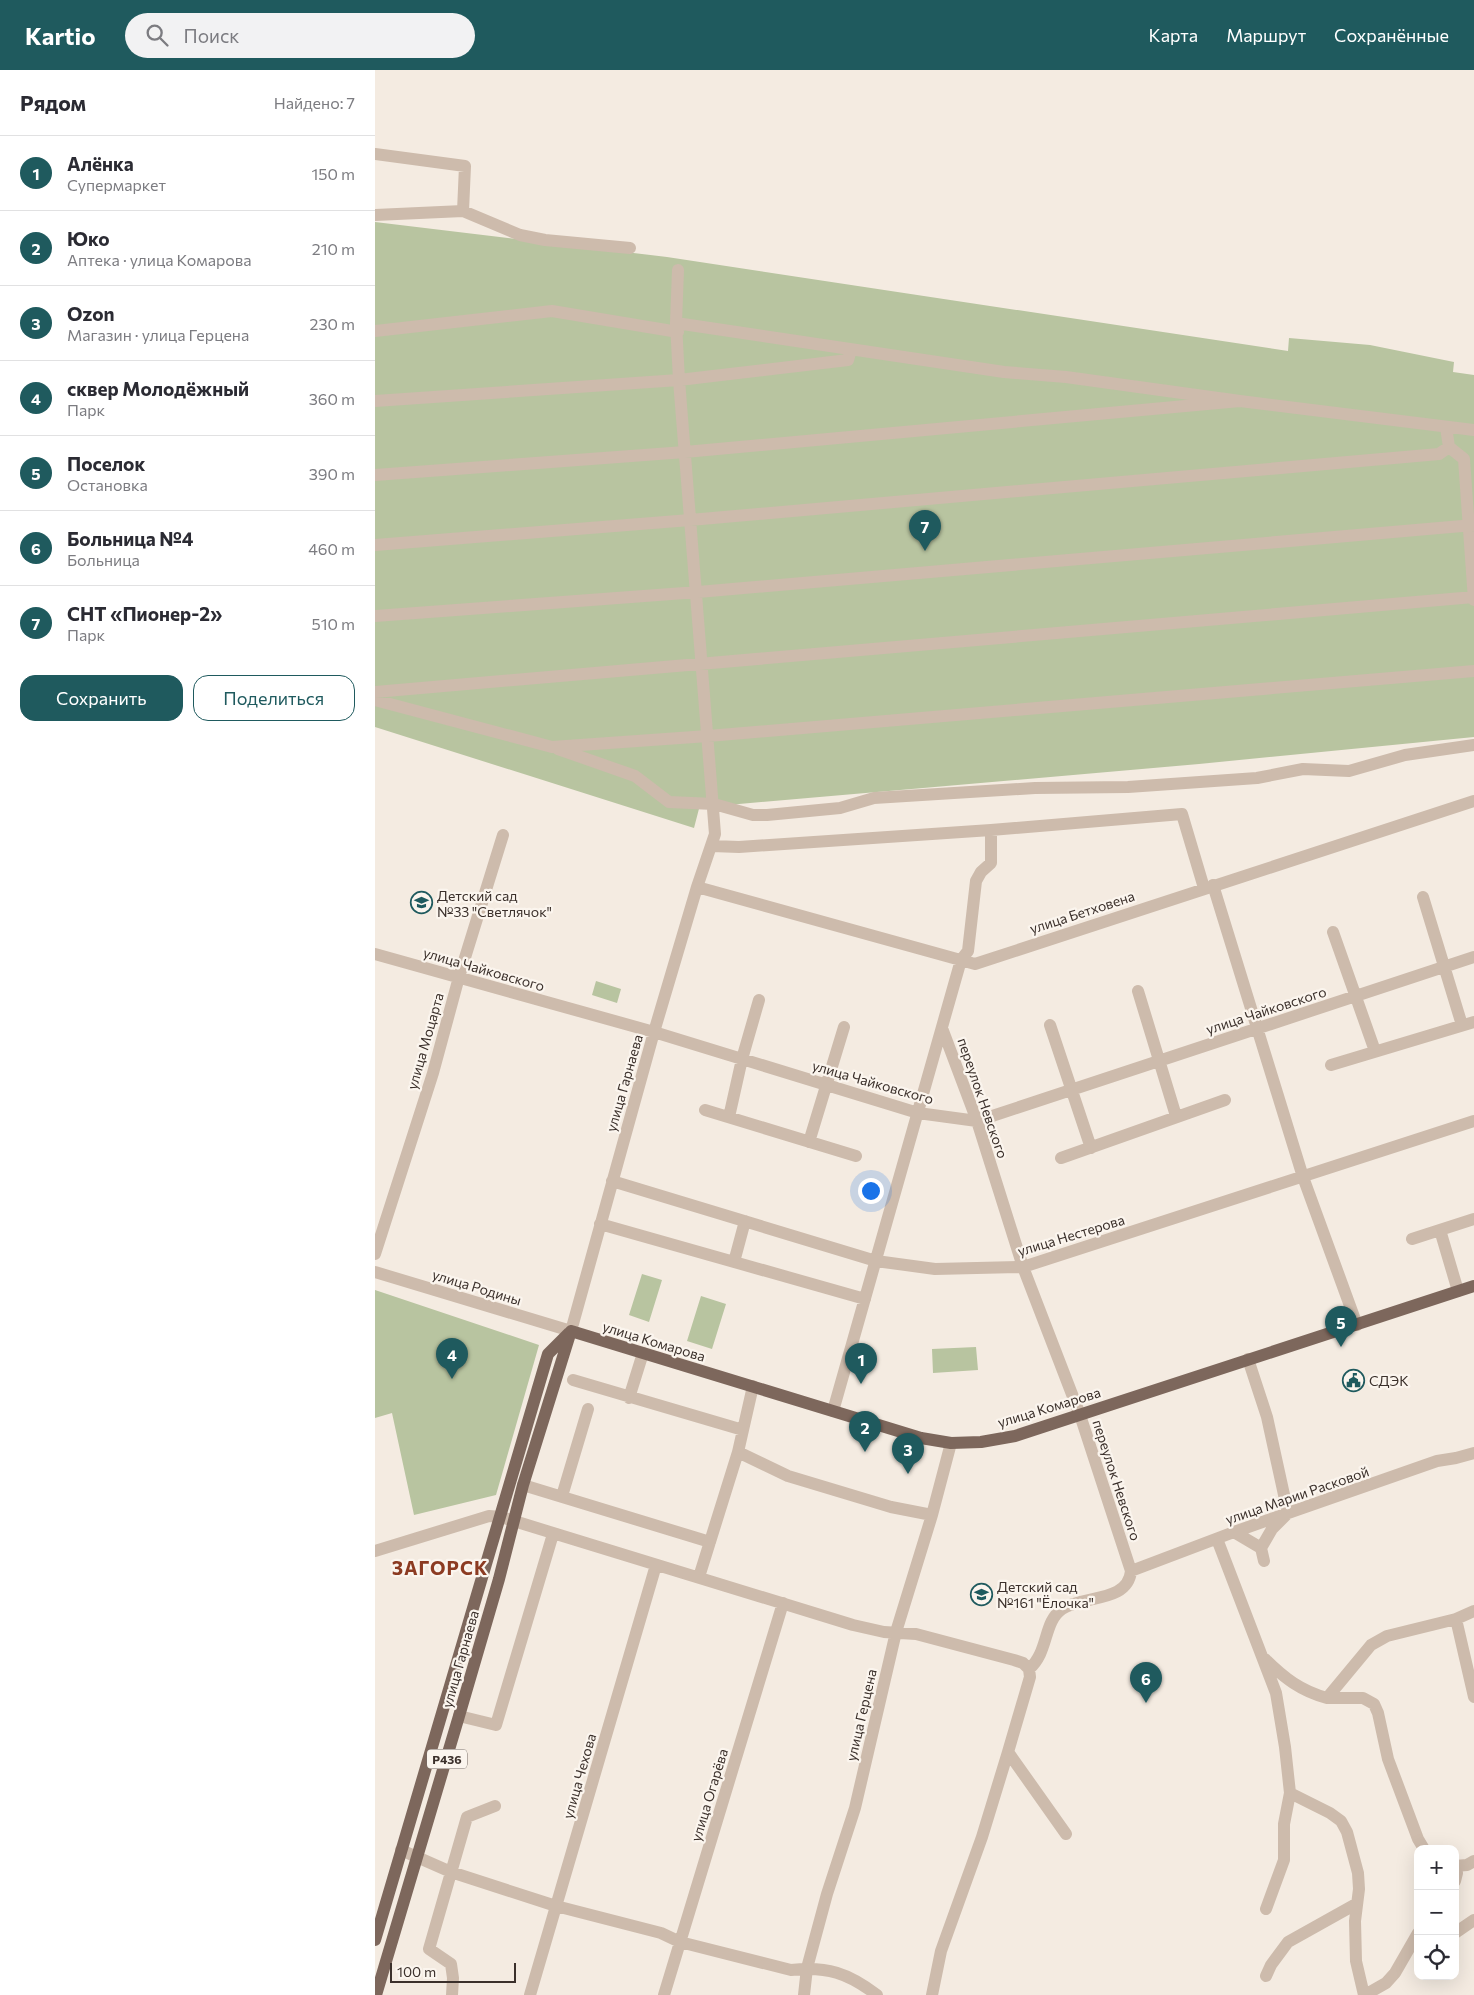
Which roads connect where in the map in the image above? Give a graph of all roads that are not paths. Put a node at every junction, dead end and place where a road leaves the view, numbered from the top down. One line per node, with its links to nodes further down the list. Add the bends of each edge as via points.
1 (375, 154): 2 (street, via 465,166)
2 (463, 211): 3 (street); 4 (street, via 520,234 545,240)
3 (375, 215)
4 (631, 248)
5 (678, 270): 6 (street, улица Гарнаева)
6 (677, 328): 7 (street, via 552,311); 8 (street); 9 (street, улица Гарнаева)
7 (375, 331)
8 (851, 350): 9 (street, via 848,360); 11 (street)
9 (679, 380): 10 (street); 15 (street, улица Гарнаева)
10 (375, 401)
11 (1240, 401): 12 (street); 15 (street)
12 (1446, 427): 13 (street); 14 (street)
13 (1474, 430)
14 (1449, 447): 17 (street, via 1439,454); 18 (street, via 1464,459)
15 (685, 452): 16 (street); 17 (street, улица Гарнаева)
16 (375, 475)
17 (690, 520): 19 (street); 20 (street, улица Гарнаева)
18 (1471, 525): 20 (street); 21 (street)
19 (375, 545)
20 (698, 592): 22 (street); 23 (street, улица Гарнаева)
21 (1474, 598): 23 (street)
22 (375, 616)
23 (703, 664): 25 (street); 27 (street, улица Гарнаева)
24 (1474, 671): 27 (street)
25 (375, 692)
26 (375, 700): 29 (street)
27 (708, 736): 29 (street); 31 (street, улица Гарнаева)
28 (1474, 745): 31 (street, via 1405,755 1349,771 1303,769 1257,778 1128,787 1035,788 874,798 840,808 767,815 753,815)
29 (552, 747): 31 (street, via 635,776 669,802)
30 (1474, 801): 35 (street, улица Бетховена)
31 (715, 804): 34 (street, улица Гарнаева)
32 (991, 830): 34 (street, via 739,847); 35 (street, via 1182,814); 41 (street, via 991,863 976,881 967,951)
33 (503, 835): 43 (street, улица Моцарта)
34 (712, 846): 36 (street, улица Гарнаева)
35 (1209, 886): 41 (street, улица Бетховена, via 975,964); 51 (street)
36 (697, 887): 41 (street, улица Бетховена); 52 (street, улица Гарнаева)
37 (1423, 897): 42 (street)
38 (1333, 932): 45 (street)
39 (375, 954): 43 (street, улица Чайковского)
40 (1474, 956): 42 (street, улица Чайковского)
41 (961, 960): 50 (street)
42 (1444, 966): 45 (street, улица Чайковского); 47 (street)
43 (459, 977): 52 (street, улица Чайковского); 77 (street, улица Моцарта, via 433,1073)
44 (1138, 991): 55 (street)
45 (1355, 996): 51 (street, улица Чайковского); 53 (street)
46 (759, 1000): 54 (street)
47 (1468, 1024): 53 (street)
48 (1050, 1025): 58 (street)
49 (844, 1027): 57 (street)
50 (942, 1028): 61 (street); 64 (street, переулок Невского)
51 (1257, 1028): 55 (street, улица Чайковского); 70 (street)
52 (653, 1032): 54 (street, улица Чайковского); 71 (street, улица Гарнаева)
53 (1375, 1051): 56 (street)
54 (742, 1059): 57 (street, улица Чайковского); 63 (street)
55 (1160, 1061): 58 (street, улица Чайковского); 62 (street)
56 (1331, 1064)
57 (826, 1085): 61 (street, улица Чайковского); 66 (street)
58 (1072, 1089): 64 (street, улица Чайковского); 67 (street)
59 (1225, 1100): 62 (street)
60 (705, 1110): 63 (street)
61 (918, 1114): 64 (street, улица Чайковского); 78 (street)
62 (1176, 1116): 67 (street)
63 (729, 1118): 66 (street)
64 (977, 1121): 80 (street, переулок Невского)
65 (1474, 1121): 70 (street, улица Нестерова)
66 (809, 1142): 68 (street)
67 (1091, 1148): 69 (street)
68 (856, 1156)
69 (1061, 1158)
70 (1303, 1177): 80 (street, улица Нестерова); 85 (street)
71 (612, 1182): 73 (street, улица Нестерова); 74 (street, улица Гарнаева)
72 (1474, 1219): 75 (street)
73 (745, 1221): 78 (street, улица Нестерова); 79 (street)
74 (600, 1224): 79 (street); 86 (street, улица Гарнаева)
75 (1440, 1230): 76 (street); 83 (street)
76 (1412, 1239)
77 (375, 1254)
78 (876, 1261): 80 (street, улица Нестерова, via 935,1269); 84 (street)
79 (734, 1262): 84 (street)
80 (1023, 1267): 94 (street, переулок Невского)
81 (375, 1272): 86 (street, улица Родины)
82 (1474, 1286): 83 (main road, улица Комарова)
83 (1458, 1291): 85 (main road, улица Комарова)
84 (865, 1299): 93 (street)
85 (1357, 1325): 88 (main road, улица Комарова)
86 (571, 1331): 87 (main road, улица Комарова); 99 (main road, улица Гарнаева / P436); 103 (main road, улица Гарнаева, via 548,1354)
87 (643, 1353): 90 (main road, улица Комарова); 91 (street)
88 (1248, 1359): 94 (main road, улица Комарова); 101 (street, via 1267,1417)
89 (573, 1380): 91 (street)
90 (753, 1386): 93 (main road, улица Комарова); 95 (street)
91 (629, 1398): 95 (street)
92 (588, 1409): 100 (street)
93 (833, 1411): 96 (main road, улица Комарова, via 921,1438)
94 (1080, 1415): 96 (main road, улица Комарова, via 1015,1436); 110 (street, переулок Невского)
95 (743, 1430): 97 (street)
96 (951, 1443): 102 (street, улица Герцена)
97 (738, 1452): 102 (street, via 788,1476); 107 (street)
98 (1474, 1453): 101 (street, улица Марии Расковой, via 1437,1461)
99 (523, 1484): 100 (street); 103 (main road, улица Гарнаева / P436)
100 (562, 1496): 107 (street)
101 (1288, 1513): 104 (street, улица Марии Расковой); 104 (street, via 1273,1529 1262,1555)
102 (932, 1515): 115 (street, улица Герцена)
103 (507, 1519): 105 (street); 108 (street, via 489,1516); 120 (main road, улица Гарнаева / P436, via 499,1579); 126 (main road, улица Гарнаева)
104 (1234, 1532): 106 (street, улица Марии Расковой)
105 (553, 1534): 109 (street); 120 (street, via 496,1725)
106 (1217, 1539): 110 (street, улица Марии Расковой); 116 (street)
107 (710, 1542): 111 (street)
108 (375, 1551)
109 (656, 1565): 111 (street); 132 (street, улица Чехова)
110 (1131, 1571): 117 (street, via 1125,1587 1116,1592 1060,1610 1054,1617 1037,1662)
111 (699, 1577): 112 (street)
112 (783, 1603): 115 (street, via 873,1631); 137 (street, улица Огарёва)
113 (1474, 1611): 114 (street)
114 (1456, 1619): 118 (street); 119 (street, via 1387,1636 1371,1646)
115 (896, 1632): 117 (street, via 916,1634 1014,1660); 139 (street, улица Герцена, via 855,1808)
116 (1261, 1655): 119 (street, via 1292,1684); 122 (street, via 1279,1706)
117 (1029, 1669): 121 (street, via 1031,1677)
118 (1474, 1697)
119 (1327, 1698): 125 (street, via 1363,1698 1374,1704 1379,1713 1388,1759)
120 (459, 1716): 127 (main road, улица Гарнаева / P436)
121 (1009, 1752): 124 (street); 147 (street, via 941,1951)
122 (1290, 1793): 131 (street, via 1341,1821 1358,1873); 133 (street, via 1284,1824 1284,1860)
123 (495, 1806): 130 (street, via 467,1817)
124 (1066, 1834)
125 (1422, 1845)
126 (401, 1850): 127 (street); 136 (main road, улица Гарнаева)
127 (418, 1856): 130 (street); 142 (main road, улица Гарнаева / P436)
128 (1474, 1862): 129 (street)
129 (1459, 1866)
130 (451, 1872): 132 (street); 143 (street, via 429,1949 451,1964)
131 (1356, 1904): 140 (street, via 1288,1942); 148 (street, via 1356,1961)
132 (556, 1906): 137 (street, via 661,1933); 141 (street, улица Чехова)
133 (1266, 1909)
134 (1474, 1920): 135 (street)
135 (1459, 1930)
136 (375, 1940)
137 (680, 1942): 139 (street, via 791,1970); 144 (street, улица Огарёва)
138 (1414, 1943): 148 (street, via 1386,1983)
139 (807, 1968): 145 (street, улица Герцена); 146 (street, via 843,1973)
140 (1266, 1976)
141 (533, 1994)
142 (376, 1995)
143 (452, 1995)
144 (664, 1995)
145 (804, 1995)
146 (877, 1995)
147 (932, 1995)
148 (1365, 1995)

